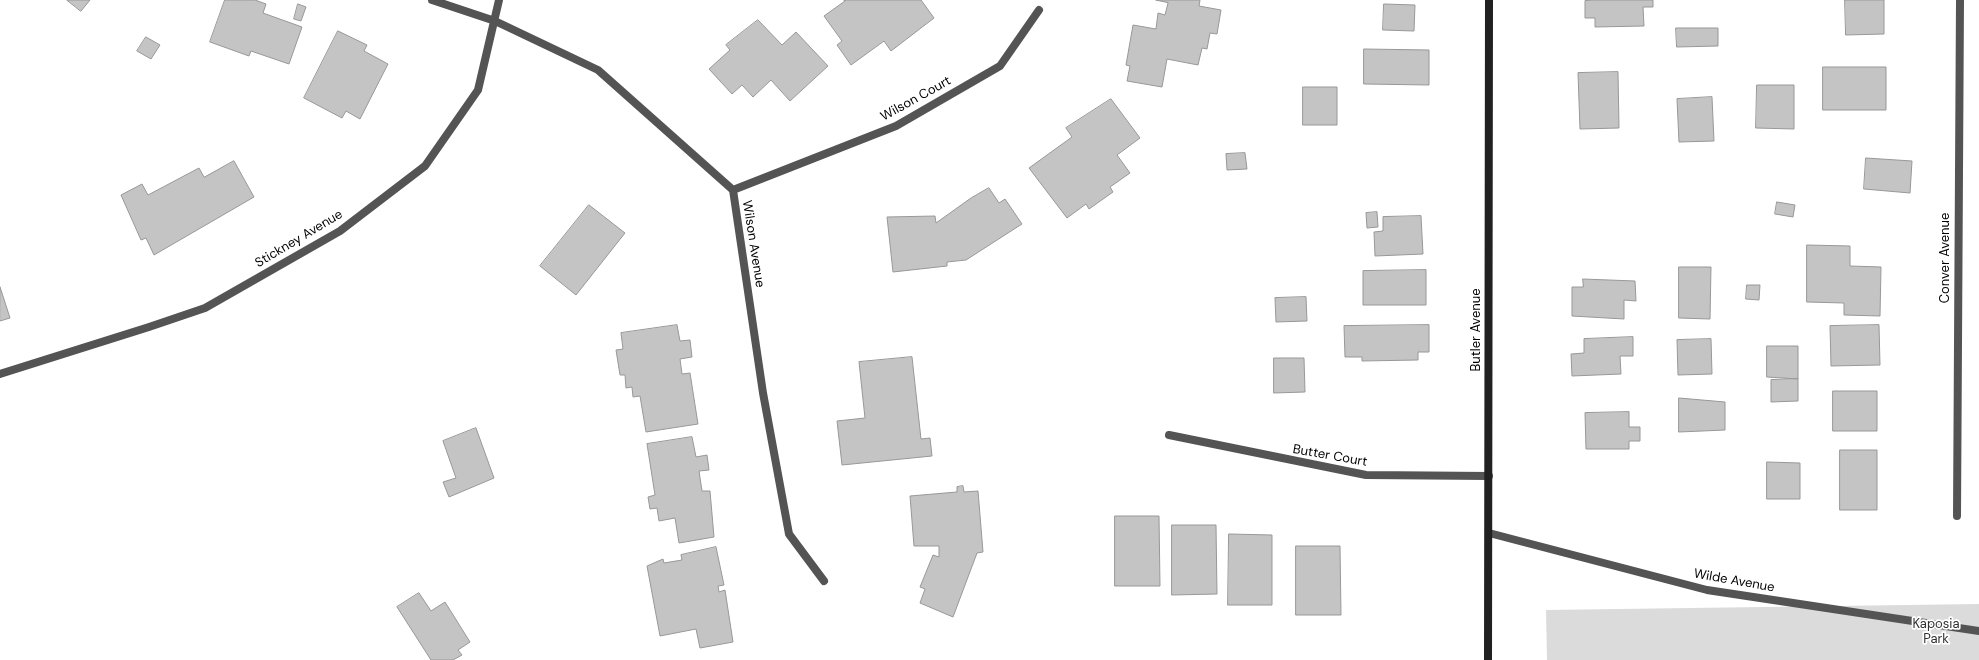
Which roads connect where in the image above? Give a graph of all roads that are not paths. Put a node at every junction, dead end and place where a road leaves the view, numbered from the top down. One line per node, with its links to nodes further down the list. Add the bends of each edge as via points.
1 (432, 0): 6 (street, Wilson Avenue)
2 (499, 0): 6 (street, Stickney Avenue)
3 (1489, 0): 10 (street, Butler Avenue)
4 (1960, 0): 11 (street, Conver Avenue)
5 (1039, 10): 7 (street, Wilson Court, via 1000,66 896,126)
6 (495, 20): 7 (street, Wilson Avenue, via 598,70); 8 (street, Stickney Avenue, via 478,90 426,166 340,231 205,308)
7 (733, 190): 13 (street, Wilson Avenue, via 763,393 789,534)
8 (0, 374)
9 (1169, 435): 10 (street, Butter Court, via 1366,475)
10 (1489, 476): 12 (street, Butler Avenue)
11 (1957, 516)
12 (1489, 533): 14 (street, Wilde Avenue, via 1707,590); 15 (street, Butler Avenue)
13 (824, 581)
14 (1979, 631)
15 (1488, 660)

